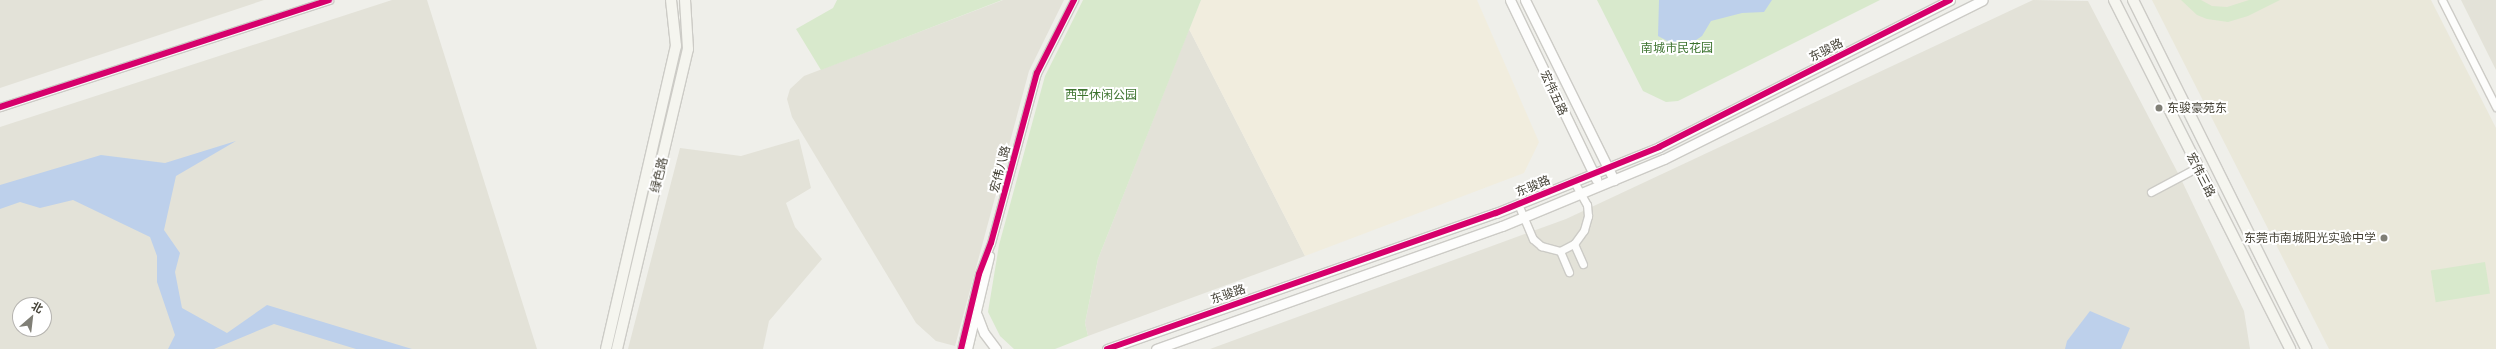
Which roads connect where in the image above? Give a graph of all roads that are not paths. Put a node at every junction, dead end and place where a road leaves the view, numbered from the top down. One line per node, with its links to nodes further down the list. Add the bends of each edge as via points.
1 (329, 0): 14 (street)
2 (671, 0): 32 (main road, 绿色路, via 676,46)
3 (685, 0): 33 (main road, 绿色路, via 688,49)
4 (1074, 0): 26 (street, 宏伟八路, via 1037,74)
5 (1510, 0): 18 (street, 宏伟五路)
6 (1525, 0): 17 (street, 宏伟五路)
7 (1950, 0): 17 (street, 东骏路, via 1659,147)
8 (1983, 0): 19 (street, 东骏路, via 1671,156)
9 (2109, 0): 13 (street)
10 (2114, 0): 13 (main road, 宏伟三路)
11 (2133, 0): 40 (main road, 宏伟三路)
12 (2442, 0): 15 (street)
13 (2119, 10): 16 (main road, 宏伟三路)
14 (0, 107)
15 (2496, 107)
16 (2198, 167): 22 (street); 39 (main road, 宏伟三路)
17 (1608, 168): 18 (street, 东骏路); 19 (street, 宏伟五路)
18 (1593, 174): 20 (street, 东骏路); 21 (street, 宏伟五路)
19 (1614, 180): 21 (street, 东骏路)
20 (1574, 182): 23 (street); 24 (street, 东骏路)
21 (1599, 186): 23 (street, 东骏路)
22 (2151, 192)
23 (1581, 194): 25 (street, 东骏路); 27 (street, via 1588,216 1584,230)
24 (1518, 204): 25 (street); 37 (street, 东骏路)
25 (1523, 217): 28 (street, via 1533,239 1541,246); 38 (street, 东骏路)
26 (991, 243): 31 (street, 宏伟八路); 34 (street, 宏伟八路, via 979,274)
27 (1574, 244): 28 (street); 29 (street)
28 (1560, 251): 30 (street)
29 (1583, 264)
30 (1569, 272)
31 (977, 315): 35 (street, 宏伟八路); 36 (street, via 984,333)
32 (606, 349)
33 (617, 349)
34 (961, 349)
35 (968, 349)
36 (996, 349)
37 (1107, 349)
38 (1156, 349)
39 (2290, 349)
40 (2306, 349)

